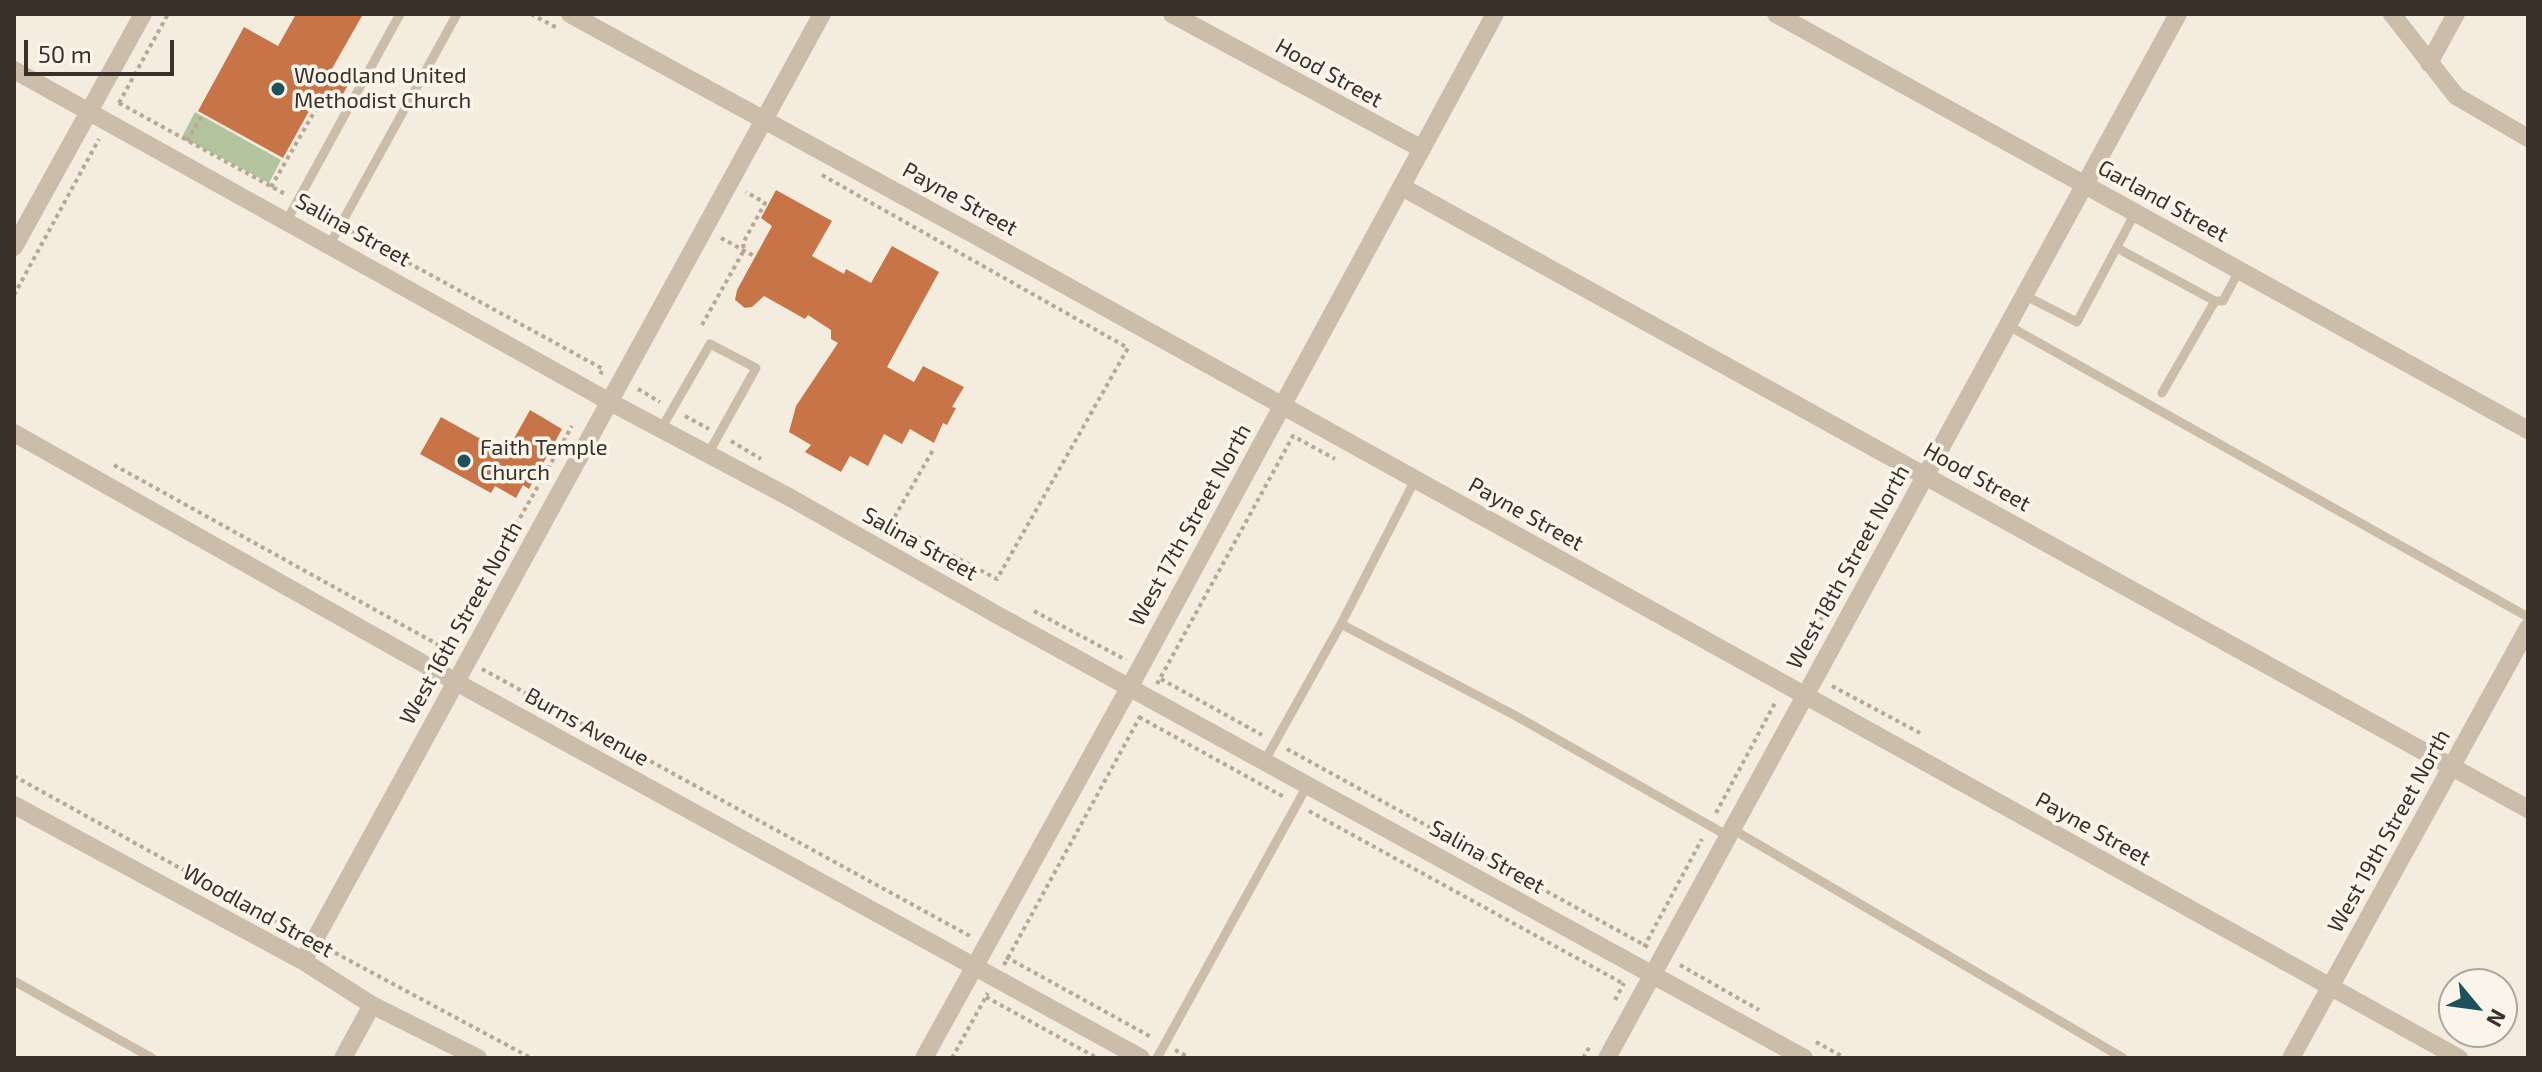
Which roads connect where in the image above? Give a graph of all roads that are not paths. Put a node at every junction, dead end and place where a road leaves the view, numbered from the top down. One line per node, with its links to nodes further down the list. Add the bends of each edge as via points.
1 (143, 14): 14 (street)
2 (400, 14): 21 (lane)
3 (457, 14): 22 (lane)
4 (570, 14): 15 (street, Payne Street)
5 (822, 14): 15 (street, West 16th Street North)
6 (1172, 14): 17 (street, Hood Street)
7 (1495, 14): 17 (street, West 17th Street North)
8 (1776, 14): 18 (street, Garland Street)
9 (2178, 14): 18 (street, West 18th Street North)
10 (2392, 14): 12 (street)
11 (2456, 14): 12 (street)
12 (2429, 63): 16 (street, via 2456,96)
13 (14, 70): 14 (street, Salina Street)
14 (89, 111): 21 (street, Salina Street); 23 (street)
15 (765, 120): 30 (street, West 16th Street North); 31 (street, Payne Street)
16 (2528, 138)
17 (1422, 149): 19 (street, West 17th Street North)
18 (2084, 185): 20 (street, Garland Street); 26 (street, West 18th Street North)
19 (1402, 187): 31 (street, West 17th Street North); 36 (street, Hood Street)
20 (2135, 213): 24 (lane); 25 (street, Garland Street)
21 (287, 220): 22 (street, Salina Street)
22 (330, 244): 30 (street, Salina Street)
23 (14, 247)
24 (2117, 248): 26 (lane, via 2077,322); 27 (lane)
25 (2239, 271): 27 (lane, via 2223,301); 33 (street, Garland Street)
26 (2024, 295): 28 (street, West 18th Street North)
27 (2215, 301): 29 (lane)
28 (2007, 325): 36 (street, West 18th Street North); 38 (lane)
29 (2162, 393)
30 (610, 402): 32 (street, Salina Street); 41 (street, West 16th Street North)
31 (1283, 406): 37 (street, Payne Street); 42 (street, West 17th Street North)
32 (661, 429): 35 (street, Salina Street); 35 (lane, via 710,344 756,368)
33 (2528, 430)
34 (14, 433): 41 (street, Burns Avenue)
35 (708, 454): 42 (street, Salina Street)
36 (1925, 475): 43 (street, West 18th Street North); 45 (street, Hood Street)
37 (1415, 480): 39 (lane); 43 (street, Payne Street)
38 (2528, 617)
39 (1341, 624): 44 (lane); 49 (lane)
40 (2528, 628): 45 (street, West 19th Street North)
41 (456, 682): 50 (street, West 16th Street North); 51 (street, Burns Avenue)
42 (1129, 688): 44 (street, Salina Street); 51 (street, West 17th Street North)
43 (1804, 697): 49 (street, West 18th Street North); 54 (street, Payne Street)
44 (1264, 762): 46 (street, Salina Street)
45 (2452, 767): 48 (street, Hood Street); 54 (street, West 19th Street North)
46 (1307, 786): 52 (street, Salina Street); 61 (lane)
47 (14, 805): 50 (street, Woodland Street)
48 (2528, 809)
49 (1730, 833): 52 (street, West 18th Street North); 64 (lane)
50 (303, 961): 55 (street, Woodland Street)
51 (975, 967): 59 (street, West 17th Street North); 60 (street, Burns Avenue)
52 (1652, 975): 62 (street, West 18th Street North); 63 (street, Salina Street)
53 (14, 981): 56 (lane)
54 (2330, 987): 65 (street, West 19th Street North); 66 (street, Payne Street)
55 (372, 1005): 57 (street); 58 (street, Woodland Street)
56 (152, 1058)
57 (343, 1058)
58 (478, 1058)
59 (924, 1058)
60 (1141, 1058)
61 (1157, 1058)
62 (1607, 1058)
63 (1804, 1058)
64 (2123, 1058)
65 (2291, 1058)
66 (2459, 1058)

